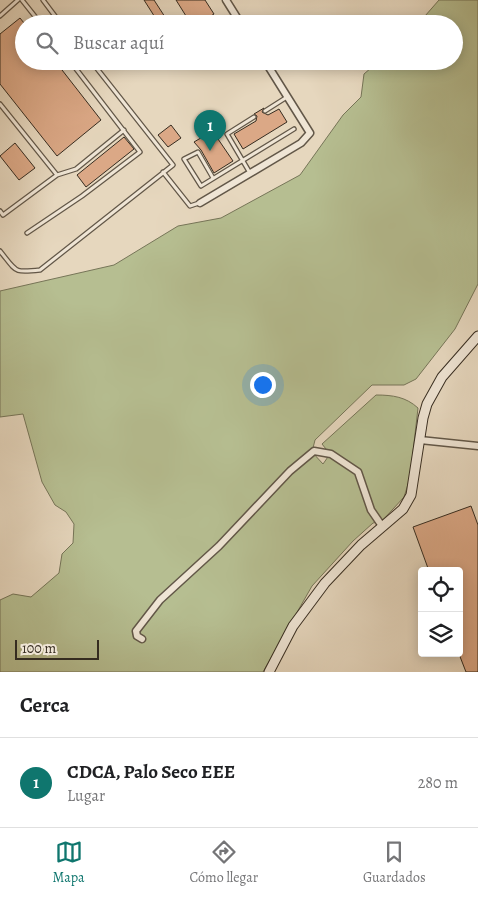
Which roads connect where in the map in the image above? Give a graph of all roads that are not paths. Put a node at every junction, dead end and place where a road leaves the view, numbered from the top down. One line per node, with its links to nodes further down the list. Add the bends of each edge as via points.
1 (20, 0): 4 (lane); 7 (lane)
2 (43, 0): 5 (lane)
3 (226, 0): 6 (street)
4 (32, 15)
5 (54, 15)
6 (235, 15)
7 (0, 16)
8 (77, 70): 16 (lane)
9 (98, 70): 18 (lane, via 172,165)
10 (270, 70): 11 (street)
11 (287, 98): 13 (lane); 19 (street, via 310,133 301,144)
12 (0, 104): 20 (lane)
13 (265, 111)
14 (254, 117): 17 (lane, via 227,134)
15 (294, 129): 17 (lane)
16 (124, 130): 20 (lane, via 76,169); 24 (lane, via 140,152)
17 (242, 160): 19 (lane); 21 (lane)
18 (163, 172): 22 (lane, via 190,206); 25 (lane, via 40,270 20,273 12,268)
19 (250, 173): 22 (street)
20 (57, 175): 23 (lane, via 3,216)
21 (213, 178): 21 (lane, via 201,186 184,159 198,152)
22 (200, 203)
23 (0, 211)
24 (27, 232)
25 (0, 251)
26 (478, 336): 27 (street, via 433,391)
27 (420, 440): 28 (street); 29 (street, via 408,502)
28 (478, 446)
29 (382, 526): 30 (street, via 371,510 358,472 331,454 314,451 160,600 136,631 136,636); 31 (street, via 325,583 293,626)
30 (142, 639)
31 (269, 672)

